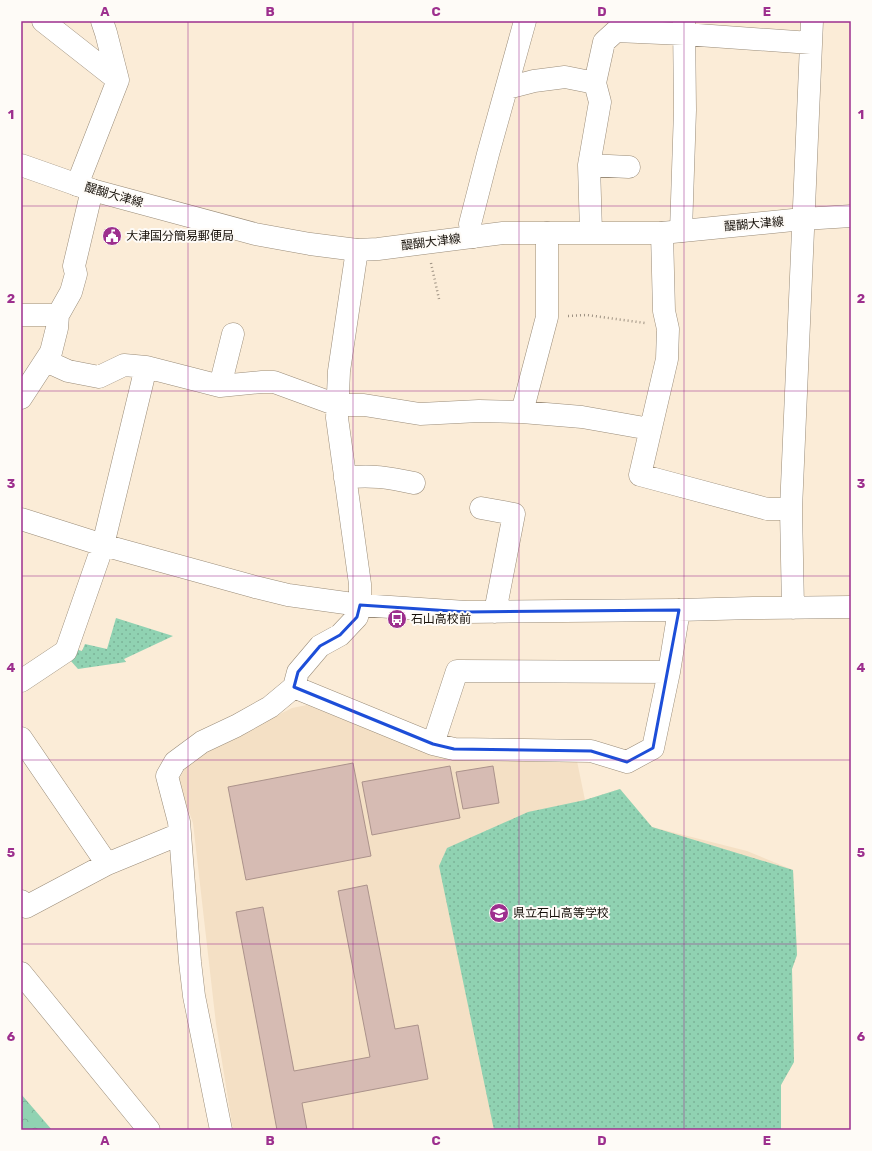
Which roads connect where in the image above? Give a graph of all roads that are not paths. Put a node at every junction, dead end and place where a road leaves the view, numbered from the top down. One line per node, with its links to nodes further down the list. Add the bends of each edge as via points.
1 (43, 21): 7 (street)
2 (102, 21): 7 (street)
3 (525, 21): 9 (street)
4 (812, 21): 6 (street)
5 (684, 28): 6 (street); 8 (street, via 616,31 604,42); 17 (street, via 685,110)
6 (811, 43): 15 (street)
7 (118, 80): 13 (street)
8 (595, 83): 9 (street, via 565,77); 11 (street, via 600,102)
9 (507, 88): 19 (street, via 470,224)
10 (21, 165): 13 (street, 醍醐大津線)
11 (589, 166): 12 (street); 16 (street)
12 (629, 167)
13 (84, 187): 20 (street, 醍醐大津線, via 255,234); 22 (street, via 74,266 76,274 71,292)
14 (851, 216): 15 (street, 醍醐大津線)
15 (814, 219): 17 (street, 醍醐大津線); 34 (street)
16 (591, 232): 17 (street, 醍醐大津線); 18 (street, 醍醐大津線)
17 (671, 232): 30 (street, via 664,311 668,329 667,359)
18 (547, 233): 19 (street, 醍醐大津線, via 503,233); 29 (street, via 548,317)
19 (473, 237): 20 (street, 醍醐大津線)
20 (357, 250): 28 (street, via 339,371)
21 (21, 315): 22 (street)
22 (58, 315): 24 (street, via 56,334)
23 (233, 334): 26 (street)
24 (46, 361): 25 (street, via 68,371 99,377 124,365); 27 (street)
25 (146, 367): 26 (street); 36 (street)
26 (220, 386): 28 (street, via 274,382)
27 (21, 398)
28 (337, 405): 29 (street, via 364,405 420,414 478,410); 31 (street)
29 (522, 412): 30 (street, via 582,417)
30 (650, 429): 34 (street, via 640,475 767,509)
31 (345, 478): 32 (street, via 381,477); 37 (street, via 360,584)
32 (414, 483)
33 (481, 508): 41 (street, via 514,514)
34 (791, 509): 39 (street)
35 (21, 519): 36 (street)
36 (104, 545): 37 (street, via 288,595); 43 (street, via 66,651)
37 (360, 605): 41 (street); 44 (street, via 357,617 340,635 320,646 298,672)
38 (851, 607): 39 (street)
39 (793, 608): 40 (street)
40 (679, 610): 41 (street); 42 (street)
41 (495, 612)
42 (669, 672): 46 (street, via 457,671); 46 (street, via 652,748 627,762 591,751 454,749)
43 (21, 681)
44 (294, 687): 46 (street); 47 (street, via 270,707 202,742 175,762 167,776)
45 (21, 738): 48 (street)
46 (433, 744)
47 (180, 834): 48 (street); 52 (street, via 194,996)
48 (107, 864): 49 (street)
49 (23, 906)
50 (21, 973): 51 (street)
51 (149, 1130)
52 (222, 1130)

